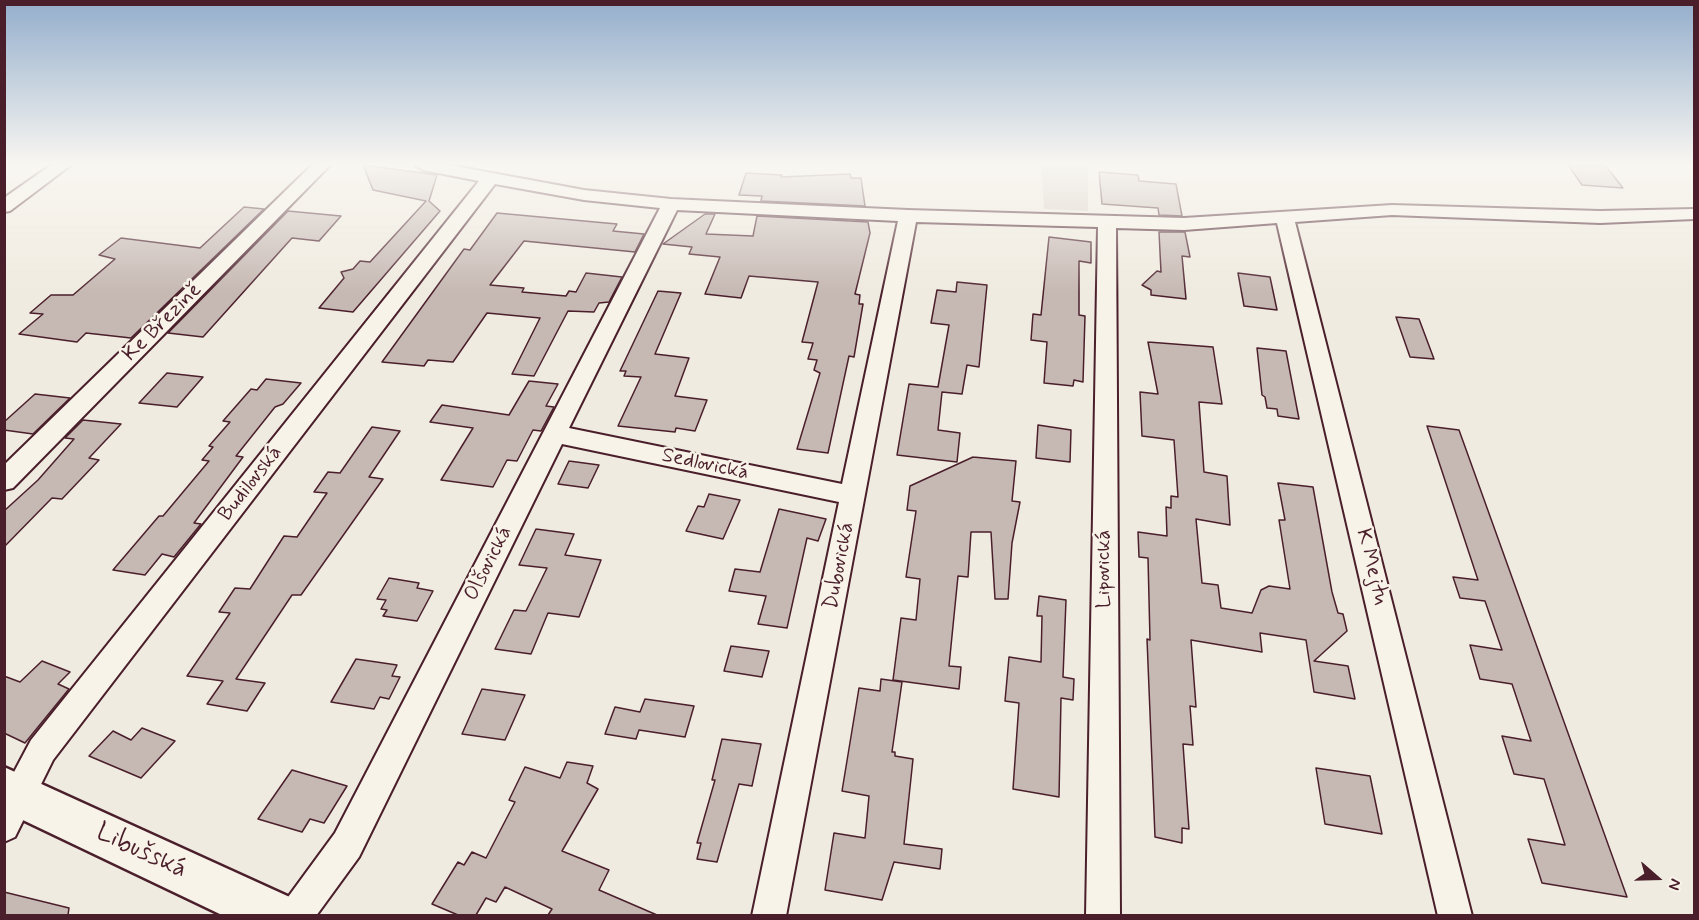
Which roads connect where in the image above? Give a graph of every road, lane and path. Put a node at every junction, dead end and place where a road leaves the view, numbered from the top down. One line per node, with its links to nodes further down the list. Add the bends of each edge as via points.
1 (278, 208): 10 (street, Ke Březině)
2 (467, 208): 12 (street, Budilovská, via 42,750)
3 (669, 208): 9 (street, Olšovická)
4 (749, 208): 6 (street)
5 (1695, 214): 7 (street, via 1600,217 1392,210)
6 (908, 216): 8 (street); 11 (street, Dubovická)
7 (1285, 218): 8 (street, via 1184,224); 17 (street, K Mejtu)
8 (1107, 222): 16 (street, Lipovická)
9 (555, 434): 11 (street, Sedlovická); 14 (street, Olšovická, via 347,845)
10 (4, 481)
11 (854, 496): 15 (street, Dubovická)
12 (9, 803): 13 (street, Libušská)
13 (277, 915)
14 (295, 915)
15 (769, 915)
16 (1103, 915)
17 (1455, 915)

